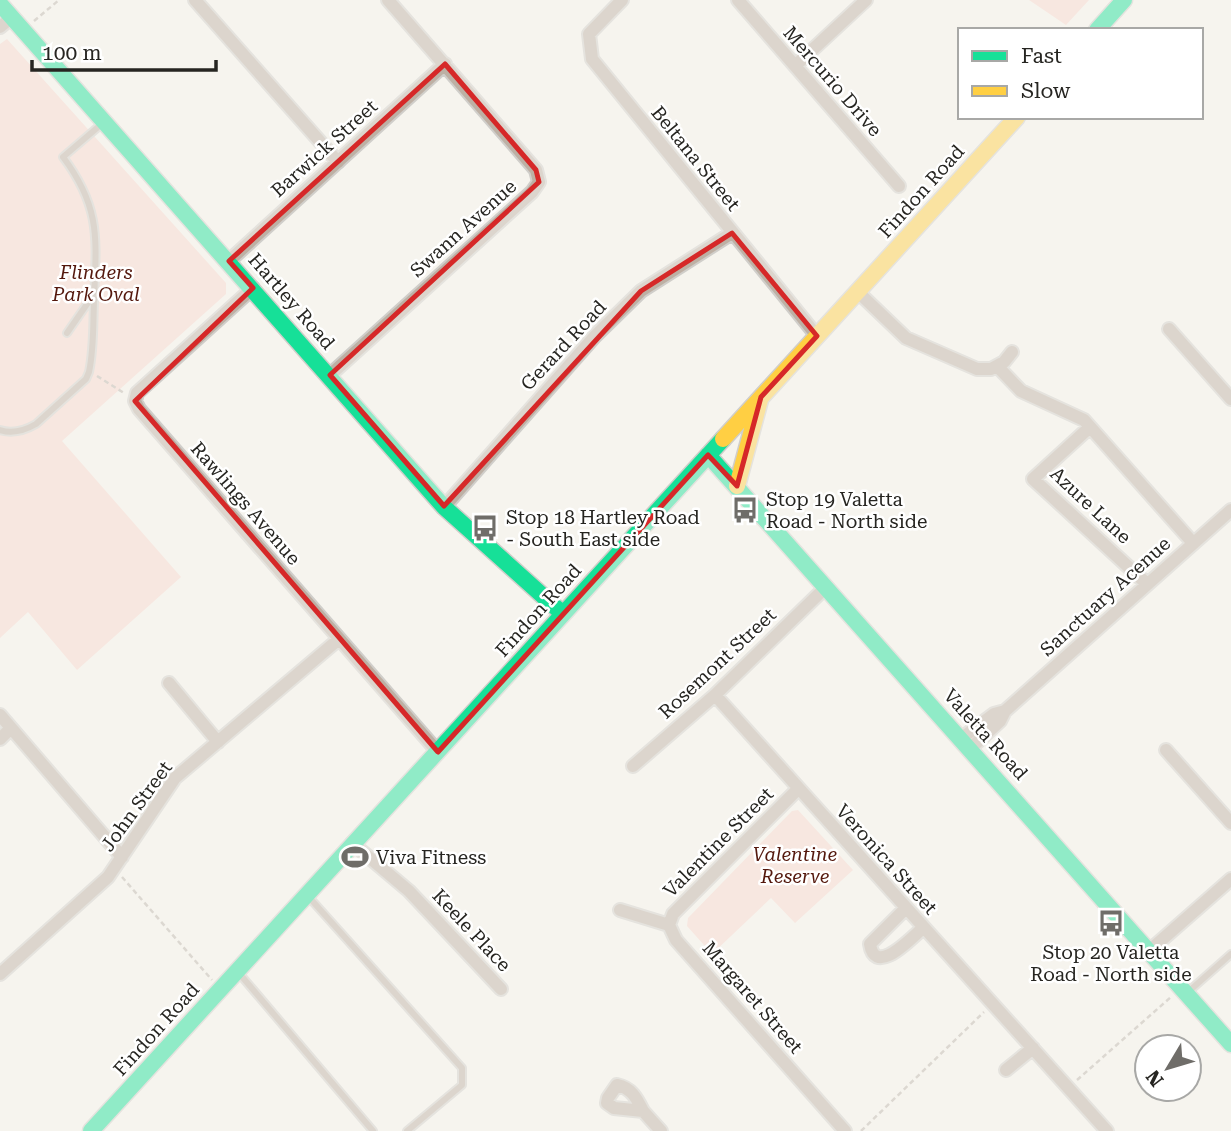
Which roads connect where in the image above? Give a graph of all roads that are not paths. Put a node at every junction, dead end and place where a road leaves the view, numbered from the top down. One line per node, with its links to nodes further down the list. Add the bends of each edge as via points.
1 (195, 0): 14 (street)
2 (622, 0): 16 (street, Beltana Street, via 589,34 592,59)
3 (738, 0): 11 (street, Mercurio Drive)
4 (866, 0): 11 (street)
5 (1124, 0): 9 (street)
6 (393, 2): 10 (street)
7 (0, 4): 8 (street, Hartley Road)
8 (6, 22): 13 (street, Hartley Road, via 24,30)
9 (1099, 28)
10 (445, 64): 14 (street, Barwick Street); 26 (street, Swann Avenue, via 537,170 539,182)
11 (795, 66): 15 (street, Mercurio Drive)
12 (1015, 119): 19 (street, Findon Road)
13 (105, 121): 17 (street, Hartley Road); 20 (lane, via 63,157 94,218)
14 (338, 162): 17 (street, Barwick Street)
15 (899, 186)
16 (732, 233): 23 (street, Beltana Street); 33 (street, Gerard Road, via 641,291 595,336)
17 (229, 261): 18 (street, Hartley Road)
18 (253, 288): 26 (street, Hartley Road); 39 (street, Rawlings Avenue, via 137,393 135,401)
19 (858, 292): 23 (street, Findon Road); 25 (street, via 905,338 977,369)
20 (94, 293): 22 (lane); 30 (lane, via 86,379 26,430)
21 (1169, 329): 28 (street)
22 (67, 333)
23 (817, 336): 27 (street, Findon Road)
24 (1012, 352): 25 (street)
25 (998, 366): 29 (street, via 1020,391 1084,420)
26 (330, 375): 33 (street, Hartley Road)
27 (761, 397): 31 (street, Findon Road); 32 (street)
28 (1231, 399)
29 (1090, 428): 35 (street); 36 (street, Azure Lane, via 1033,479)
30 (0, 430)
31 (708, 454): 32 (street, Valetta Road); 38 (street, Findon Road)
32 (737, 486): 37 (street, Valetta Road)
33 (444, 507): 38 (street, Hartley Road)
34 (1231, 510): 35 (street, Sanctuary Acenue)
35 (1193, 543): 36 (street, Sanctuary Acenue)
36 (1147, 584): 46 (street, Sanctuary Acenue, via 1005,711 987,718)
37 (826, 587): 41 (street, Rosemont Street); 46 (street, Valetta Road)
38 (563, 614): 48 (street, Findon Road)
39 (339, 639): 45 (street, John Street); 48 (street, Rawlings Avenue)
40 (169, 683): 45 (street)
41 (715, 695): 49 (street, Rosemont Street); 50 (street, Veronica Street)
42 (0, 715): 43 (street)
43 (11, 728): 44 (street); 53 (street)
44 (0, 739)
45 (218, 742): 53 (street, John Street, via 175,778)
46 (966, 743): 60 (street, Valetta Road)
47 (1166, 750): 51 (street)
48 (438, 752): 52 (street, Findon Road)
49 (633, 766)
50 (798, 789): 56 (street, Veronica Street); 58 (street, Valentine Street, via 673,914)
51 (1231, 823)
52 (352, 843): 55 (street, Findon Road); 64 (street, Keele Place, via 410,891)
53 (122, 857): 63 (street, John Street, via 108,877)
54 (1231, 878): 60 (street)
55 (306, 894): 62 (street, Findon Road); 72 (lane, via 462,1068 462,1085)
56 (906, 908): 59 (street, Veronica Street); 59 (street, via 870,944 871,952 883,958 891,955)
57 (620, 910): 58 (street)
58 (669, 925): 74 (street, Margaret Street, via 676,940)
59 (923, 928): 67 (street, Veronica Street)
60 (1149, 951): 65 (street, Valetta Road)
61 (1231, 954): 65 (lane)
62 (237, 970): 70 (street, Findon Road); 71 (lane)
63 (0, 974)
64 (501, 989)
65 (1184, 990): 66 (street, Valetta Road)
66 (1231, 1044)
67 (1033, 1048): 68 (street); 75 (street, Veronica Street)
68 (1006, 1070)
69 (643, 1111): 73 (street)
70 (92, 1131)
71 (373, 1131)
72 (407, 1131)
73 (661, 1131)
74 (845, 1131)
75 (1107, 1131)

